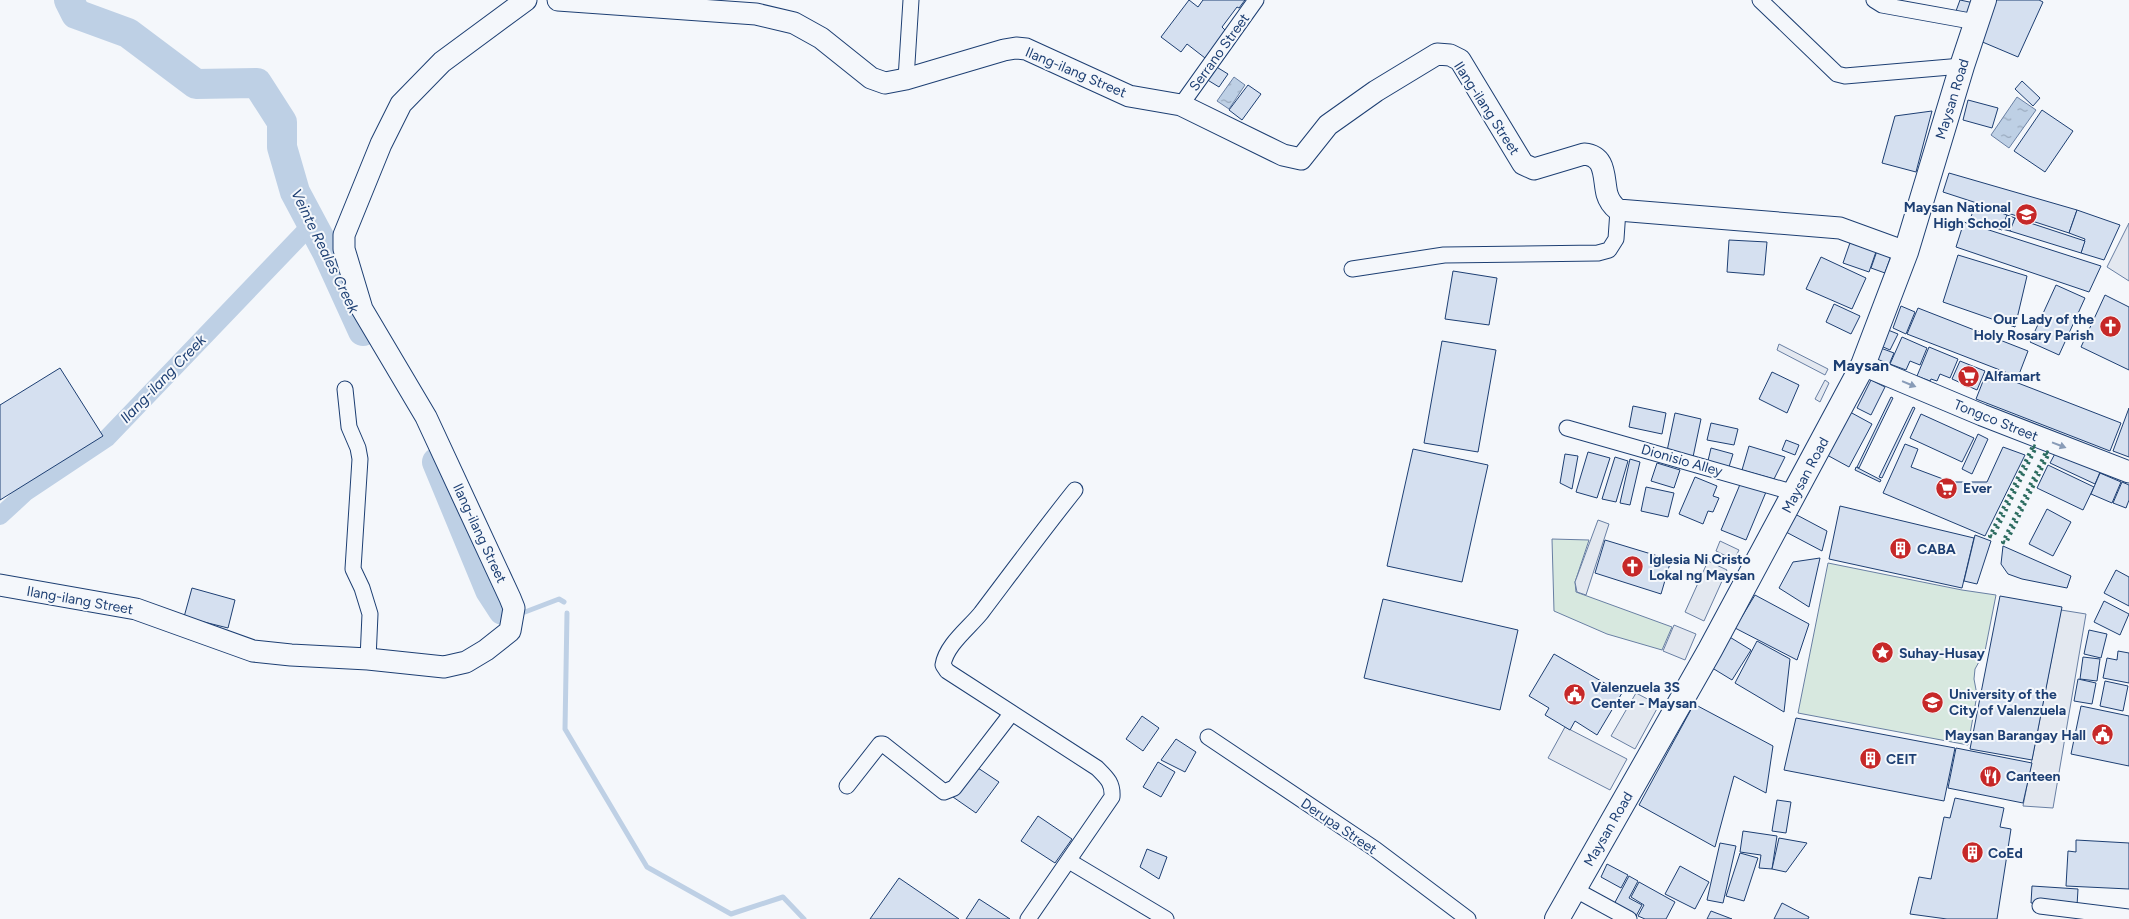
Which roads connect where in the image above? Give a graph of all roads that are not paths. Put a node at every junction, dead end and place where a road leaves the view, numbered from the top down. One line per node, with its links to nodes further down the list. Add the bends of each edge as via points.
1 (526, 0): 22 (street, Ilang-ilang Street, via 442,62 401,104 380,144 344,234 344,249 362,309 426,417 510,598 514,608 510,630 466,662 444,667)
2 (558, 0): 10 (street, Ilang-ilang Street, via 756,14 794,24 821,38 871,78 885,83)
3 (912, 0): 10 (street)
4 (1256, 0): 11 (street, Serrano Street)
5 (1760, 0): 9 (street, via 1837,74)
6 (1874, 0): 8 (street, via 1882,5)
7 (1984, 0): 8 (main road, Maysan Road)
8 (1976, 22): 9 (main road, Maysan Road)
9 (1958, 67): 13 (main road, Maysan Road)
10 (906, 79): 11 (street, Ilang-ilang Street, via 1016,48 1038,53 1129,96)
11 (1181, 105): 12 (street, Ilang-ilang Street, via 1283,155 1301,159 1328,126 1376,91 1437,54 1450,55 1460,60 1523,164 1534,169 1589,154 1602,165 1607,195)
12 (1618, 210): 13 (street, via 1840,228); 14 (street, via 1616,239 1609,250 1598,253 1444,255)
13 (1906, 252): 15 (main road, Maysan Road)
14 (1352, 269)
15 (1863, 365): 18 (street, Tongco Street, one-way to 18); 20 (main road, Maysan Road)
16 (345, 389): 22 (street, via 349,427 360,459 353,569 370,614)
17 (1567, 428): 20 (street, Dionisio Alley)
18 (2129, 472)
19 (1075, 490): 23 (street, via 944,658 943,665 947,671)
20 (1796, 493): 27 (main road, Maysan Road)
21 (0, 585): 22 (street, Ilang-ilang Street, via 136,609 252,651)
22 (368, 659)
23 (1011, 714): 25 (street, via 949,791 944,792 883,744); 26 (street, via 1097,768 1110,780 1112,797)
24 (1208, 737): 32 (street, Derupa Street, via 1375,849)
25 (847, 786)
26 (1069, 861): 30 (street); 31 (street)
27 (1574, 889): 33 (main road, Maysan Road); 34 (street)
28 (2040, 906): 29 (street)
29 (2129, 917)
30 (1028, 919)
31 (1166, 919)
32 (1468, 919)
33 (1557, 919)
34 (1629, 919)

